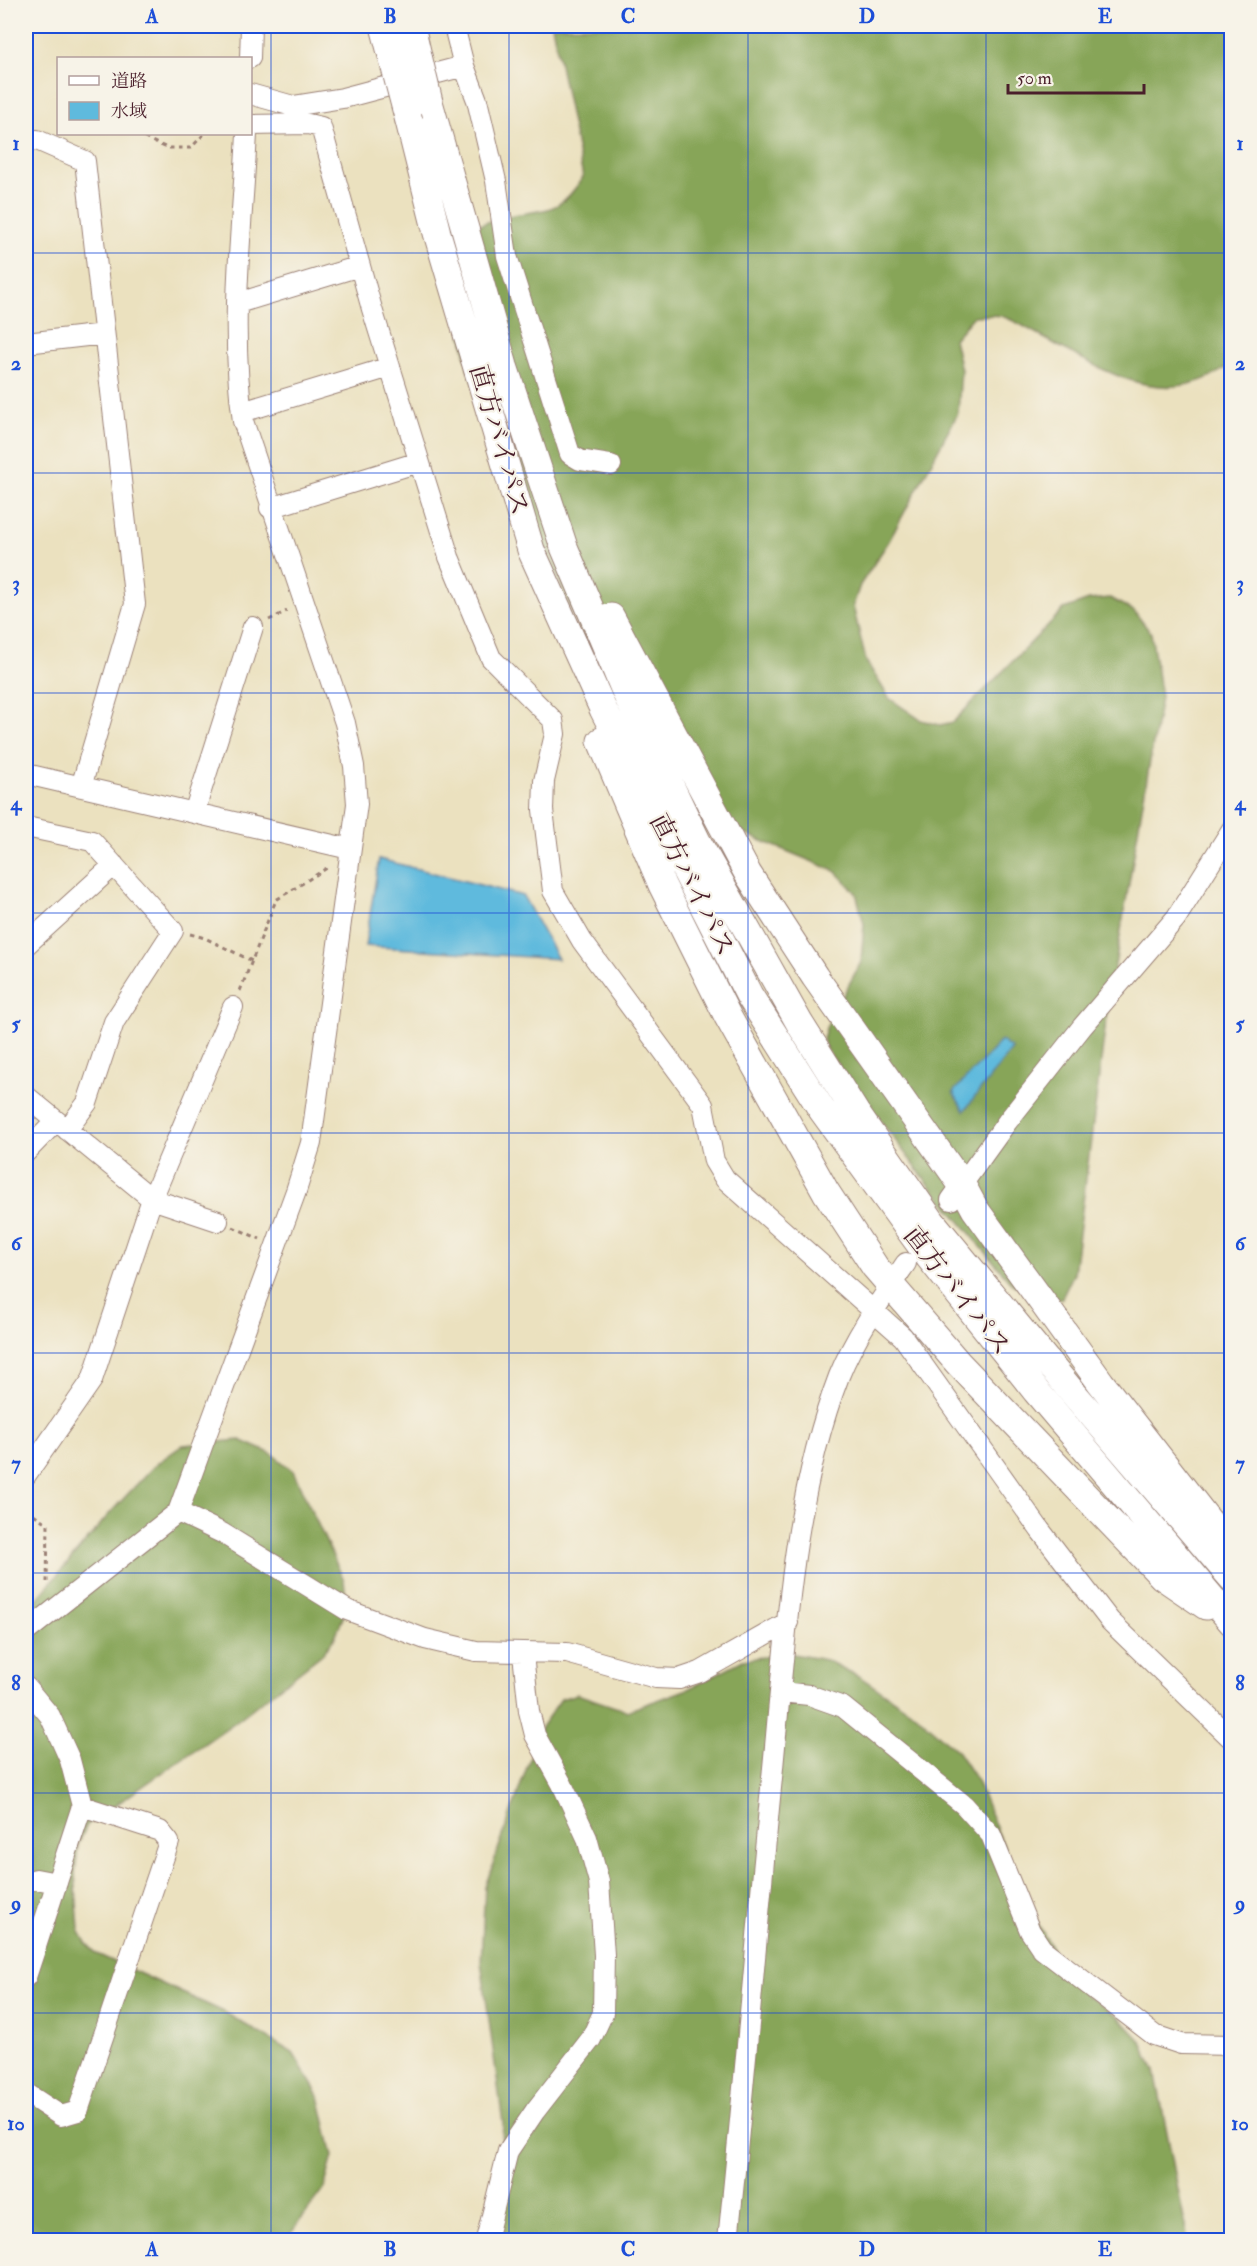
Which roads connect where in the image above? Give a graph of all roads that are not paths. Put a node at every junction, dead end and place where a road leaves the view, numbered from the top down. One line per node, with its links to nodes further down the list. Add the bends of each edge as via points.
1 (251, 26): 5 (street)
2 (384, 26): 21 (highway, 直方バイパス, bridge, via 437,233)
3 (411, 26): 20 (highway, 直方バイパス, bridge, via 504,366)
4 (454, 26): 6 (street)
5 (250, 57)
6 (464, 66): 7 (street, via 343,98 293,106); 18 (street, via 477,100 496,181 507,256 570,454 580,460)
7 (252, 95)
8 (252, 125): 11 (street, via 321,127)
9 (247, 135): 12 (street)
10 (26, 141): 13 (street, via 37,140 85,161)
11 (360, 266): 12 (street); 15 (street)
12 (238, 303): 16 (street, via 236,344)
13 (104, 334): 14 (street); 24 (street, via 135,604)
14 (26, 343)
15 (390, 367): 16 (street); 17 (street)
16 (242, 412): 19 (street)
17 (419, 462): 19 (street); 40 (street, via 449,557 491,657 553,720 555,734 544,781 543,810 553,891 582,940 703,1105 714,1161 725,1179)
18 (611, 465)
19 (270, 508): 28 (street, via 345,723 357,804)
20 (564, 547): 35 (highway, via 597,592 748,874); 44 (highway, 直方バイパス, via 628,698 697,841 800,1024 856,1113 932,1222)
21 (531, 550): 39 (highway, via 545,611 662,885 728,1017 826,1192); 46 (highway, 直方バイパス, via 603,710 673,850 749,995 822,1110 929,1257 1036,1391)
22 (254, 627): 25 (street)
23 (26, 774): 24 (street)
24 (81, 787): 25 (street)
25 (194, 813): 28 (street)
26 (26, 827): 29 (street, via 92,841)
27 (1232, 829): 35 (street, via 1176,918 1082,1027)
28 (350, 849): 42 (street, via 310,1143)
29 (114, 865): 30 (street); 33 (street, via 173,931 114,1022 87,1103)
30 (26, 945)
31 (233, 1007): 36 (street)
32 (26, 1096): 33 (street)
33 (62, 1126): 34 (street); 36 (street)
34 (26, 1152)
35 (956, 1193): 43 (highway, via 975,1209 1101,1383 1217,1532)
36 (152, 1199): 37 (street); 41 (street, via 92,1380)
37 (218, 1221)
38 (906, 1263): 39 (street)
39 (889, 1287): 40 (street); 46 (highway, via 1162,1576)
40 (874, 1310): 45 (street, via 840,1373 815,1445); 51 (street, via 903,1337 1110,1621)
41 (26, 1475)
42 (178, 1512): 47 (street); 48 (street, via 222,1533 347,1610 425,1639 476,1651)
43 (1232, 1560)
44 (1232, 1578)
45 (788, 1622): 48 (street, via 700,1672 679,1678 656,1678 567,1653); 50 (street)
46 (1232, 1622)
47 (26, 1632)
48 (523, 1654): 58 (street, via 535,1735 587,1838 599,1882 603,2013 591,2039 508,2151)
49 (26, 1687): 52 (street, via 50,1716 70,1760)
50 (781, 1692): 56 (street, via 809,1695 843,1707 964,1805 991,1835 1030,1931 1042,1949 1154,2035 1181,2044); 59 (street)
51 (1232, 1739)
52 (81, 1806): 54 (street); 57 (street, via 160,1831 169,1842 78,2111 61,2116)
53 (26, 1882): 54 (street, via 36,1879)
54 (57, 1883): 55 (street)
55 (26, 1977)
56 (1232, 2045)
57 (26, 2093)
58 (486, 2241)
59 (728, 2241)

